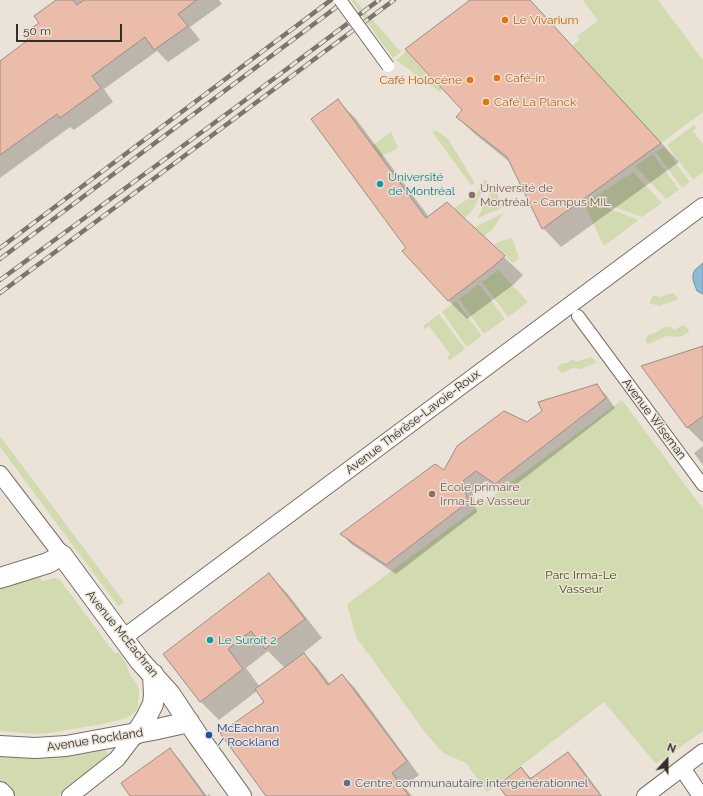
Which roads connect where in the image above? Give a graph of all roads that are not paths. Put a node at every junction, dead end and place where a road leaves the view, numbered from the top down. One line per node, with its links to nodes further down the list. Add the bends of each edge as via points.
1 (340, 0): 2 (street, bridge)
2 (388, 66)
3 (703, 206): 9 (street, Avenue Thérèse-Lavoie-Roux)
4 (578, 316): 6 (street, Avenue Wiseman)
5 (0, 474): 7 (street, Avenue McEachran)
6 (703, 485)
7 (62, 556): 8 (street); 9 (street, Avenue McEachran)
8 (0, 578)
9 (123, 638): 10 (street, Avenue McEachran)
10 (154, 674): 11 (street, Avenue McEachran); 12 (street, via 153,704)
11 (189, 722): 12 (street, Avenue Rockland); 19 (street, Avenue McEachran)
12 (136, 734): 13 (street, Avenue Rockland, via 55,747); 18 (street, via 117,759)
13 (0, 746)
14 (703, 752): 15 (street)
15 (682, 768): 20 (street); 21 (street)
16 (0, 792): 17 (street)
17 (4, 796)
18 (70, 796)
19 (241, 796)
20 (645, 796)
21 (701, 796)

